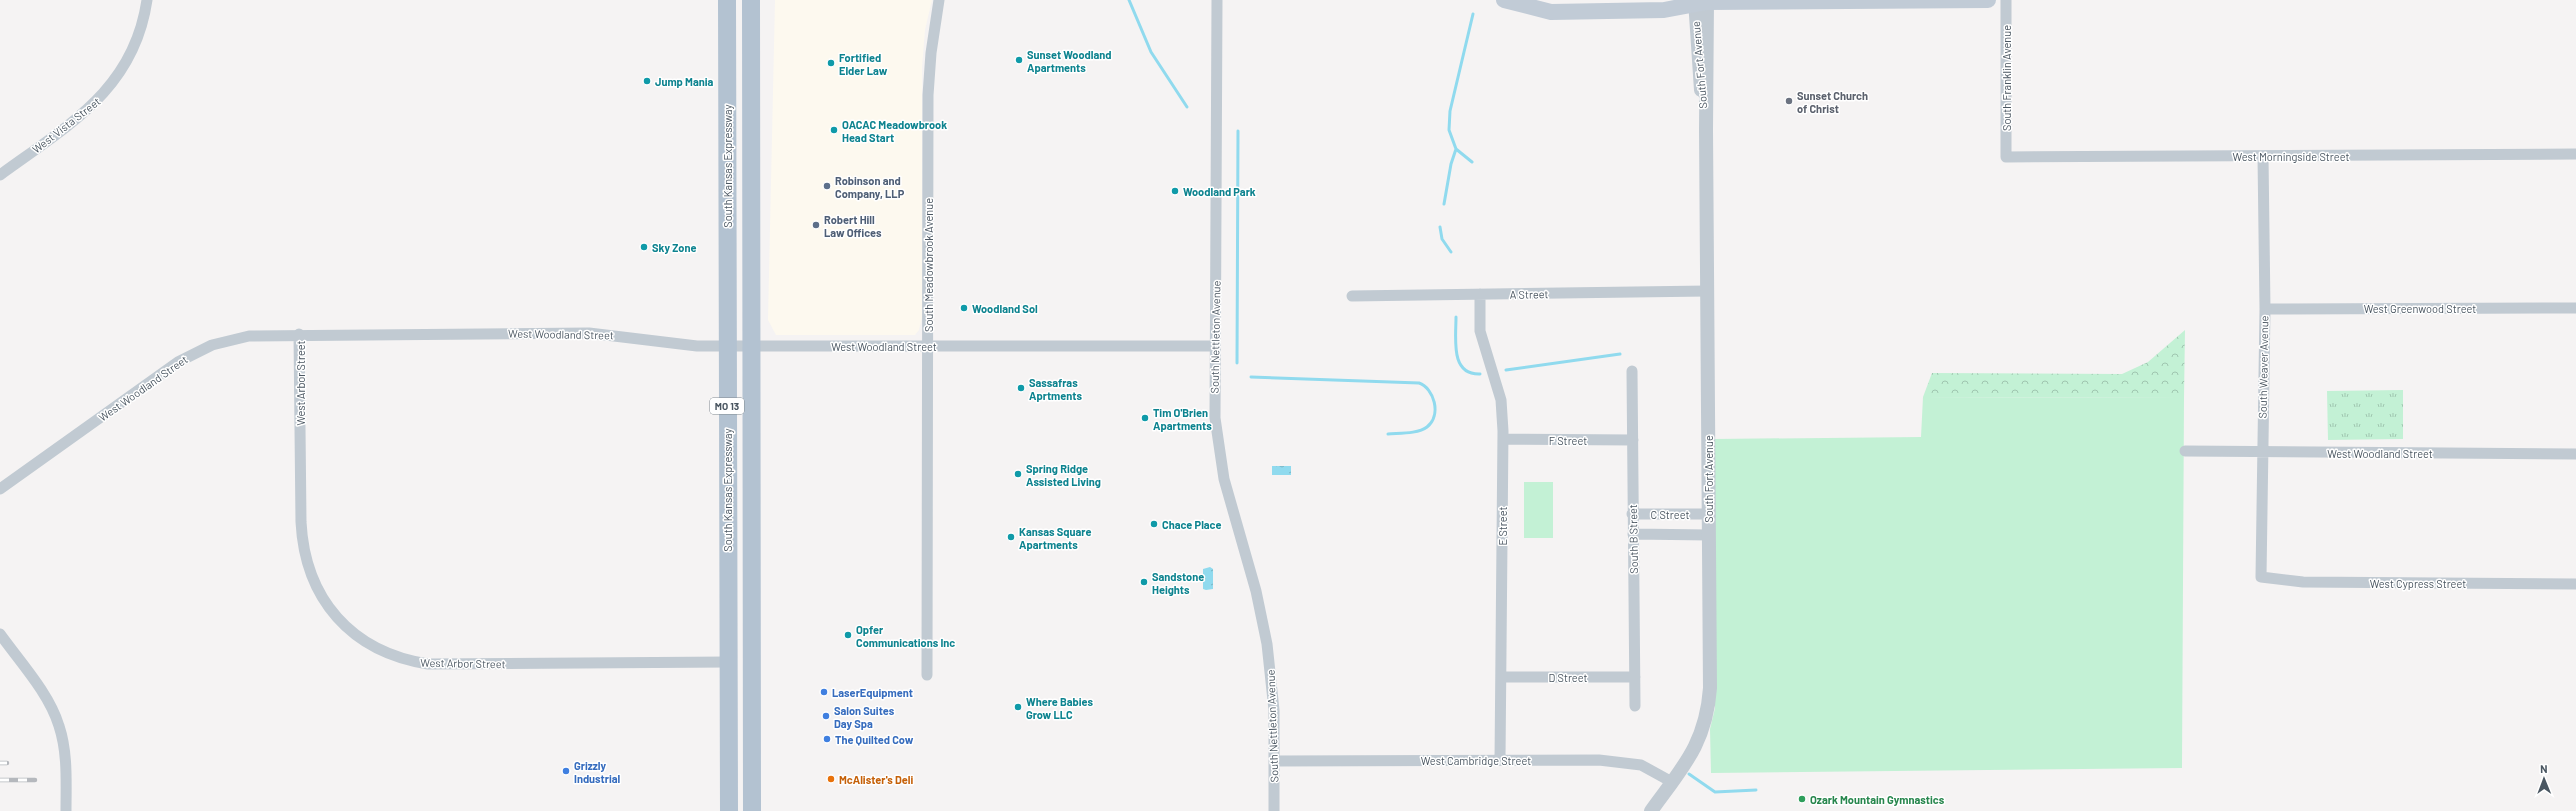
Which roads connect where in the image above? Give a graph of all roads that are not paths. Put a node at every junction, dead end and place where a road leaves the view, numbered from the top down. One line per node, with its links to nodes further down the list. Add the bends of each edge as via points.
1 (147, 0): 13 (street, West Vista Street, via 142,26 130,58 102,97 78,119)
2 (727, 0): 20 (main road, South Kansas Expressway / MO 13)
3 (751, 0): 21 (main road, MO 13)
4 (939, 0): 22 (street, South Meadowbrook Avenue, via 928,95)
5 (1217, 0): 23 (street, South Nettleton Avenue)
6 (1504, 0): 9 (main road, via 1550,12 1664,10)
7 (1988, 0): 9 (main road)
8 (2006, 0): 12 (street, South Franklin Avenue)
9 (1701, 1): 14 (street, South Fort Avenue, via 1698,68 1706,130)
10 (2576, 154): 11 (street, West Morningside Street)
11 (2263, 156): 12 (street, West Morningside Street); 18 (street, South Weaver Avenue)
12 (2006, 157)
13 (0, 175)
14 (1707, 291): 15 (street, A Street); 32 (street, South Fort Avenue)
15 (1480, 294): 16 (street, A Street); 25 (street, E Street, via 1480,331 1501,400)
16 (1352, 296)
17 (2576, 308): 18 (street, West Greenwood Street)
18 (2265, 309): 28 (street, South Weaver Avenue)
19 (299, 334): 20 (street, West Woodland Street, via 589,333 629,336 678,345); 30 (street, West Woodland Street, via 243,337 212,345 195,353 161,373); 38 (street, West Arbor Street, via 301,522 304,553 320,596 352,632 382,652 428,664)
20 (727, 346): 21 (street, West Woodland Street); 38 (main road, South Kansas Expressway / MO 13)
21 (750, 346): 22 (street, West Woodland Street); 48 (main road, MO 13)
22 (928, 346): 23 (street, West Woodland Street); 39 (street, South Meadowbrook Avenue)
23 (1215, 346): 44 (street, South Nettleton Avenue, via 1214,393 1219,452 1230,506 1256,592 1267,644 1273,692)
24 (1632, 371): 26 (street, South B Street)
25 (1503, 439): 26 (street, F Street); 41 (street, E Street)
26 (1633, 440): 31 (street, South B Street)
27 (2185, 451): 28 (street, West Woodland Street)
28 (2262, 452): 29 (street, West Woodland Street); 35 (street, South Weaver Avenue)
29 (2576, 454)
30 (0, 489)
31 (1632, 514): 32 (street, C Street); 33 (street, South B Street)
32 (1708, 514): 34 (street, South Fort Avenue)
33 (1633, 534): 34 (street, C Street); 40 (street, South B Street)
34 (1708, 535): 45 (street, South Fort Avenue, via 1708,706 1698,742)
35 (2261, 577): 36 (street, West Cypress Street, via 2304,582)
36 (2576, 584)
37 (0, 634): 47 (street, via 46,700 59,726 64,754)
38 (728, 662): 46 (main road, South Kansas Expressway / MO 13)
39 (927, 675)
40 (1635, 676): 41 (street, D Street); 42 (street, South B Street)
41 (1501, 677): 43 (street, E Street)
42 (1635, 706)
43 (1500, 760): 44 (street, West Cambridge Street); 45 (street, West Cambridge Street, via 1622,761 1641,766)
44 (1275, 761): 49 (street, South Nettleton Avenue)
45 (1672, 782): 50 (street, South Fort Avenue)
46 (728, 807)
47 (66, 811)
48 (752, 811)
49 (1274, 811)
50 (1651, 811)

